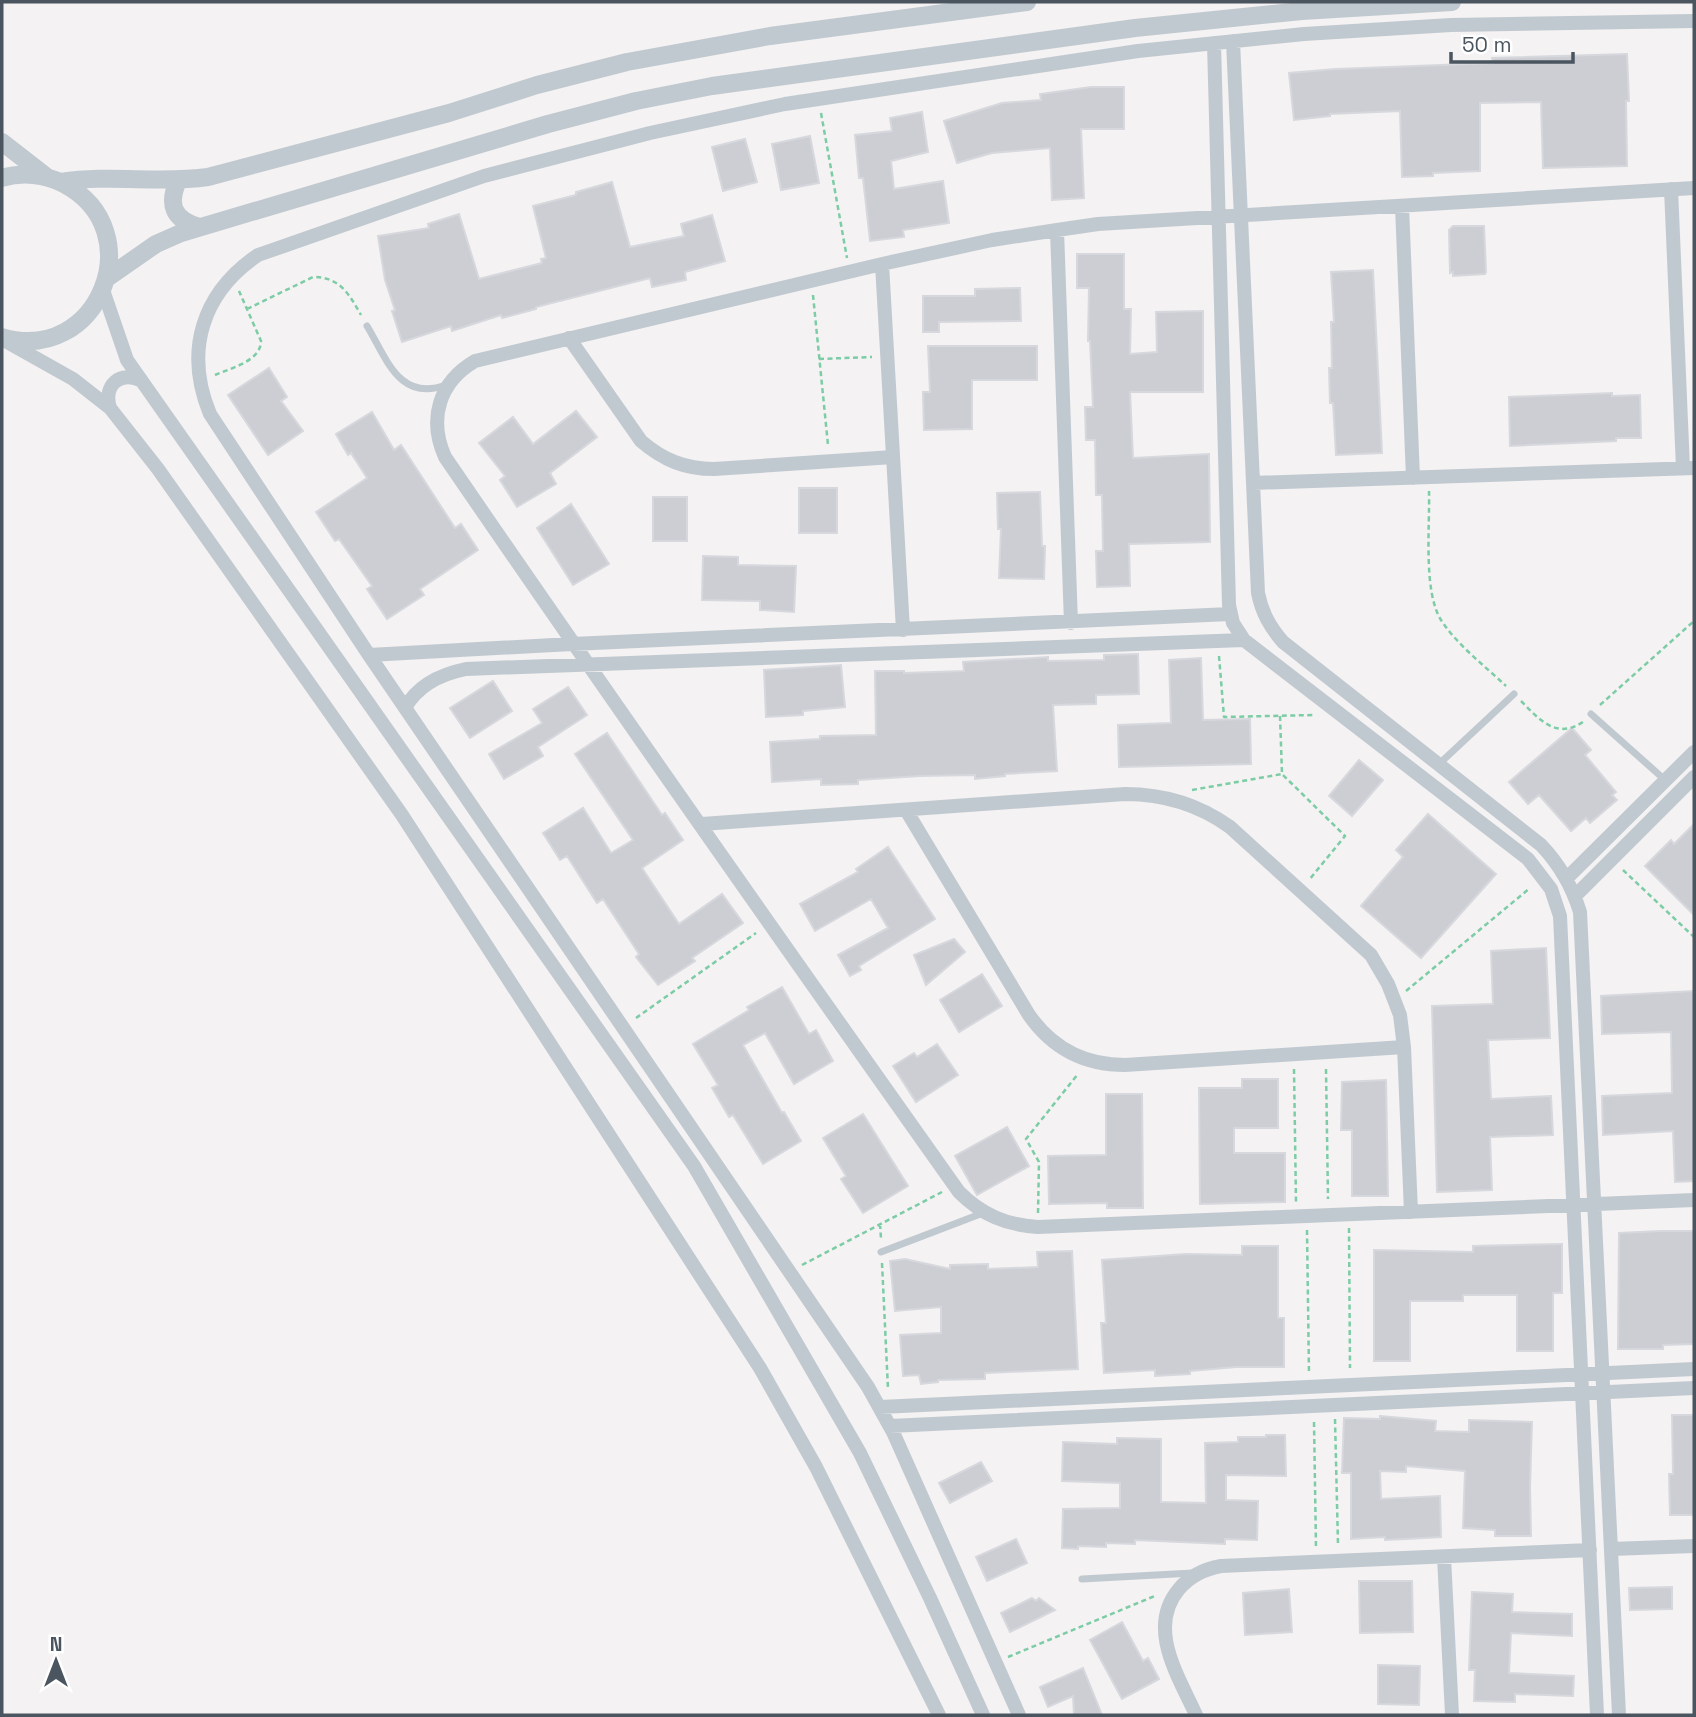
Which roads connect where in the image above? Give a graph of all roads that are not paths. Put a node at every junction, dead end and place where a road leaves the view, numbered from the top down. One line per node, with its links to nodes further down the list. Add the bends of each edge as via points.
1 (1027, 2): 10 (street, via 770,36 628,62 231,171)
2 (1452, 2): 3 (street)
3 (1347, 5): 16 (street, via 1135,28 712,86 548,124)
4 (1694, 21): 5 (street, via 1451,25)
5 (1233, 41): 6 (street); 14 (street)
6 (1214, 43): 15 (street); 38 (street, via 785,104 650,133 484,176 258,255 232,275 205,317 198,350 200,383 210,414)
7 (2, 142): 9 (street)
8 (2, 178): 9 (street, via 20,174)
9 (54, 179): 10 (street); 19 (street, via 85,198 101,221 109,249)
10 (178, 181): 16 (street, via 173,192 178,216)
11 (1694, 188): 12 (street)
12 (1671, 189): 13 (street); 29 (street)
13 (1402, 206): 14 (street); 30 (street)
14 (1241, 215): 15 (street); 27 (street)
15 (1219, 217): 17 (street); 26 (street)
16 (199, 227): 19 (street, via 156,244)
17 (1057, 230): 18 (street); 33 (street)
18 (882, 264): 22 (street); 28 (street)
19 (105, 284): 21 (street, via 87,314 64,332 37,340); 23 (street, via 120,343)
20 (367, 326): 24 (lane, via 400,380 417,389)
21 (2, 338): 25 (street, via 73,379)
22 (569, 338): 24 (street, via 475,361); 28 (street, via 641,441 663,457 689,467)
23 (142, 381): 25 (street, via 133,377 114,381 107,399); 56 (street)
24 (447, 385): 37 (street, via 436,421 439,445)
25 (110, 408): 77 (street, via 402,815 760,1368 816,1467)
26 (1224, 412): 27 (street); 32 (street)
27 (1250, 412): 31 (street)
28 (893, 457): 34 (street)
29 (1689, 468): 30 (street)
30 (1413, 478): 31 (street)
31 (1253, 483): 45 (street, via 1258,593 1267,621 1283,642)
32 (1230, 614): 33 (street); 36 (street)
33 (1071, 623): 34 (street)
34 (903, 630): 35 (street)
35 (767, 636): 37 (street); 39 (street)
36 (1244, 640): 39 (street); 52 (street, via 1528,859 1557,902)
37 (572, 644): 38 (street); 40 (street)
38 (369, 655): 42 (street)
39 (768, 657): 40 (street)
40 (586, 663): 42 (street, via 453,671 429,682); 49 (street)
41 (1514, 694): 45 (lane)
42 (405, 708): 55 (street)
43 (1591, 714): 47 (lane)
44 (1694, 752): 47 (street)
45 (1439, 765): 50 (street, via 1541,845)
46 (1694, 777): 51 (street)
47 (1666, 780): 50 (street)
48 (906, 810): 49 (street); 54 (street, via 1125,793 1191,804 1217,818 1371,956 1395,1000); 54 (street, via 1038,1027 1060,1048 1088,1061 1125,1065)
49 (702, 824): 61 (street, via 954,1185)
50 (1567, 878): 51 (street)
51 (1575, 896): 53 (street)
52 (1566, 1000): 53 (street); 59 (street)
53 (1586, 1000): 58 (street)
54 (1404, 1047): 60 (street)
55 (710, 1154): 56 (street); 69 (street)
56 (694, 1167): 78 (street, via 860,1452)
57 (1694, 1200): 58 (street)
58 (1595, 1204): 59 (street); 65 (street)
59 (1575, 1205): 60 (street); 64 (street)
60 (1411, 1212): 61 (street, via 1038,1227 1007,1223)
61 (983, 1213): 62 (lane)
62 (881, 1252)
63 (1694, 1369): 65 (street)
64 (1583, 1374): 65 (street); 68 (street); 69 (street)
65 (1603, 1374): 67 (street)
66 (1694, 1388): 67 (street)
67 (1604, 1392): 68 (street); 72 (street)
68 (1584, 1393): 70 (street); 73 (street)
69 (884, 1407): 70 (street)
70 (890, 1426): 79 (street)
71 (1694, 1546): 72 (street)
72 (1611, 1549): 83 (street)
73 (1590, 1550): 74 (street); 82 (street)
74 (1444, 1557): 75 (street, via 1221,1566); 81 (street)
75 (1200, 1572): 76 (lane); 80 (street, via 1170,1601 1164,1632)
76 (1082, 1579)
77 (939, 1715)
78 (983, 1715)
79 (1019, 1715)
80 (1196, 1715)
81 (1452, 1715)
82 (1597, 1715)
83 (1619, 1715)

